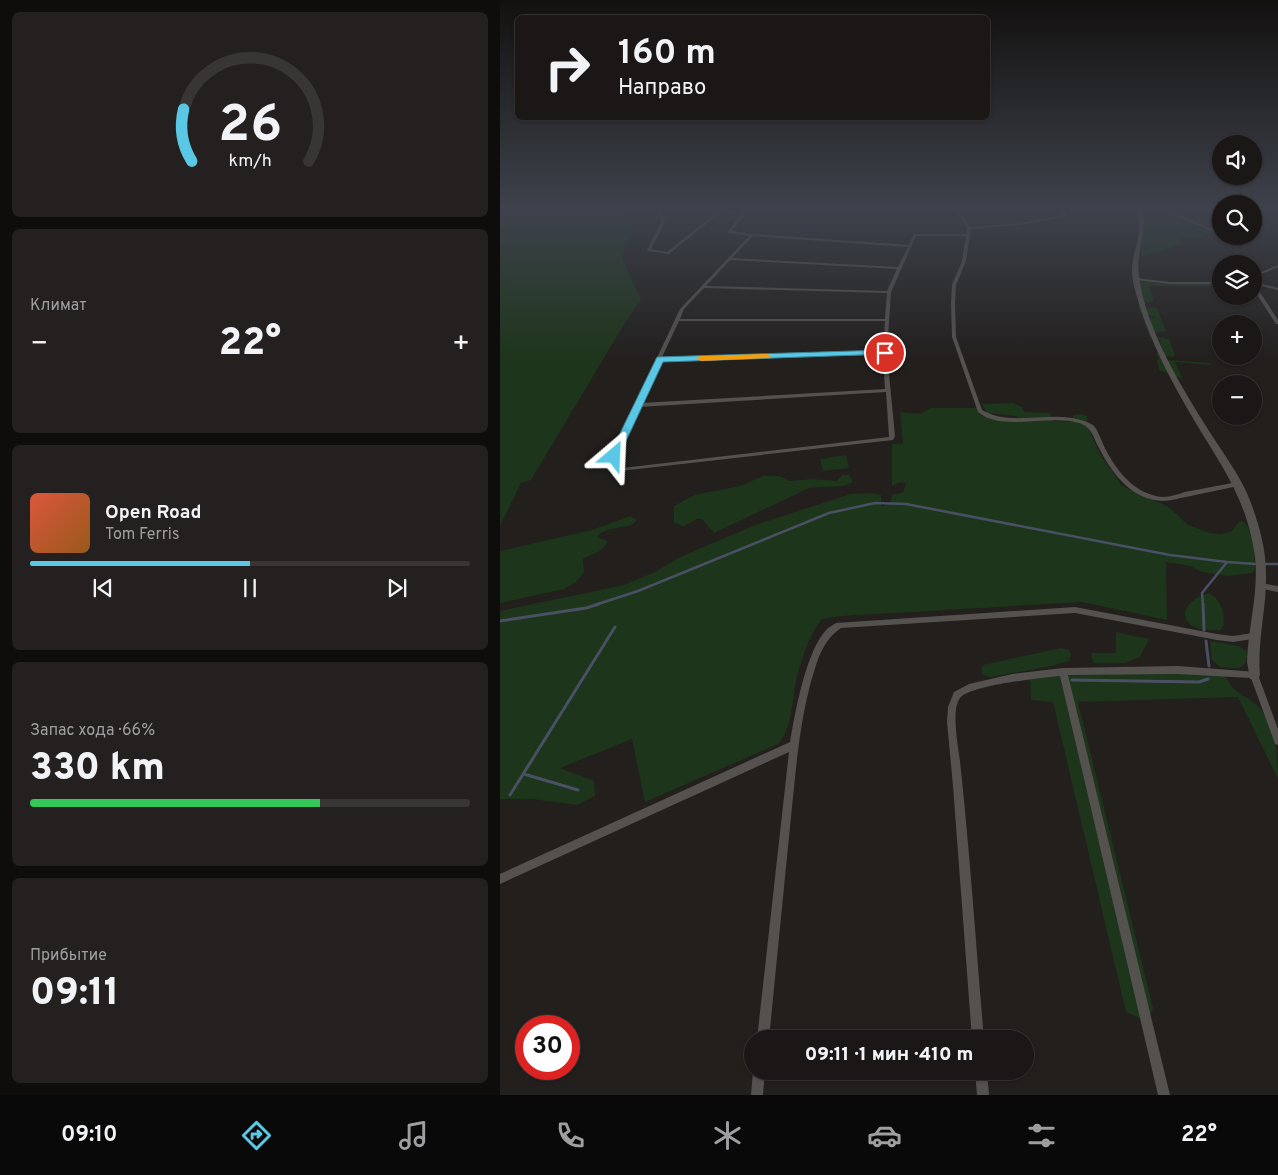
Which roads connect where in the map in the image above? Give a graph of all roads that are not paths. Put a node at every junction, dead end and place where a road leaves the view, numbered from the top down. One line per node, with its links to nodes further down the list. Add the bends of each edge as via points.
1 (729, 259): 12 (street)
2 (731, 259): 7 (street)
3 (902, 259): 7 (street)
4 (964, 259): 23 (street, via 954,285 954,337 984,415 1074,420 1089,425 1116,473 1133,488 1156,498)
5 (1136, 259): 9 (street)
6 (1278, 266): 8 (street)
7 (898, 268): 14 (street)
8 (1262, 273)
9 (1136, 279): 10 (street, via 1170,284); 23 (street, via 1146,315 1176,380)
10 (1212, 283)
11 (1262, 285): 13 (street)
12 (702, 287): 14 (street); 16 (street, via 684,306)
13 (1278, 289)
14 (889, 292): 17 (street)
15 (1262, 299): 18 (street)
16 (677, 320): 17 (street); 20 (street)
17 (888, 320): 19 (street)
18 (1278, 323)
19 (885, 353): 20 (street); 21 (street)
20 (660, 359): 22 (street)
21 (888, 390): 22 (street); 22 (street, via 891,439 610,470 608,468)
22 (638, 405)
23 (1238, 484): 24 (street, via 1255,537)
24 (1260, 586): 25 (street); 26 (street)
25 (1278, 589)
26 (1253, 636): 28 (street); 30 (street, via 1217,637 1075,610 839,625 827,632 821,643 800,701)
27 (1063, 672): 28 (street, via 1178,670); 33 (street, via 1012,678 969,688 957,696 952,707); 38 (street)
28 (1254, 675): 29 (street)
29 (1278, 742)
30 (794, 745): 31 (street); 32 (street)
31 (500, 879)
32 (764, 1030)
33 (977, 1030)
34 (758, 1080): 36 (street)
35 (982, 1080): 37 (street)
36 (757, 1095)
37 (983, 1095)
38 (1164, 1095)

